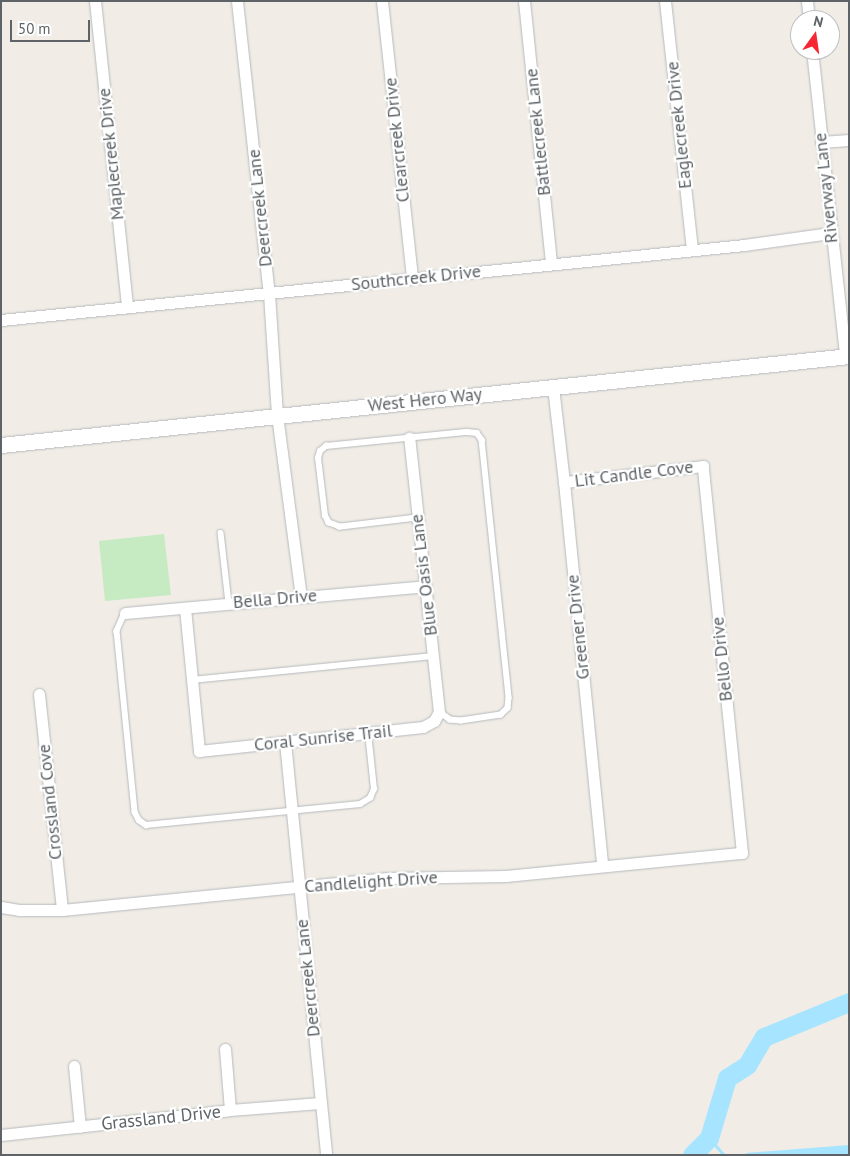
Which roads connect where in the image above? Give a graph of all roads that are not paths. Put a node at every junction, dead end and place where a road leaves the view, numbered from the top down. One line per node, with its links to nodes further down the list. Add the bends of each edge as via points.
1 (95, 1): 14 (street, Maplecreek Drive)
2 (237, 1): 13 (street, Deercreek Lane)
3 (382, 1): 12 (street, Clearcreek Drive)
4 (524, 1): 11 (street, Battlecreek Lane)
5 (665, 1): 10 (street, Eaglecreek Drive)
6 (813, 60): 8 (street, Riverway Lane)
7 (849, 140): 8 (street)
8 (821, 142): 9 (street, Riverway Lane)
9 (830, 233): 10 (street, Southcreek Drive); 16 (street, Riverway Lane)
10 (692, 249): 11 (street, Southcreek Drive)
11 (551, 263): 12 (street, Southcreek Drive)
12 (412, 278): 13 (street, Southcreek Drive)
13 (269, 294): 14 (street, Southcreek Drive); 18 (street, Deercreek Lane)
14 (127, 307): 15 (street, Southcreek Drive)
15 (1, 320)
16 (847, 356): 17 (main road, West Hero Way)
17 (553, 387): 18 (main road, West Hero Way); 22 (street, Greener Drive)
18 (278, 415): 20 (main road, West Hero Way); 26 (street, Deercreek Lane)
19 (409, 438): 23 (street, Blue Oasis Lane); 23 (lane, via 326,446 318,458 324,516 329,522 340,526); 33 (lane, via 466,432 477,433 482,440 508,708 501,715 461,721 450,720)
20 (1, 445)
21 (703, 466): 22 (street, Lit Candle Cove); 37 (street, Bello Drive)
22 (564, 482): 38 (street, Greener Drive)
23 (417, 518): 25 (street, Blue Oasis Lane)
24 (221, 533): 27 (lane)
25 (425, 586): 26 (street, Bella Drive); 30 (street, Blue Oasis Lane)
26 (301, 597): 27 (street, Bella Drive)
27 (229, 604): 28 (street, Bella Drive)
28 (185, 608): 29 (street, Bella Drive); 31 (street)
29 (125, 613): 36 (lane, via 117,631 135,812 139,820 146,825)
30 (433, 656): 31 (lane); 33 (street, Blue Oasis Lane)
31 (192, 680): 35 (street, Coral Sunrise Trail, via 199,751)
32 (39, 694): 41 (street, Crossland Cove)
33 (439, 712): 34 (street, Coral Sunrise Trail, via 434,721 423,727)
34 (368, 733): 35 (street, Coral Sunrise Trail); 36 (lane, via 374,789 370,798 360,804)
35 (285, 742): 36 (street, Deercreek Lane)
36 (292, 810): 39 (street, Deercreek Lane)
37 (742, 853): 38 (street, Candlelight Drive)
38 (602, 866): 39 (street, Candlelight Drive, via 506,876 387,878)
39 (299, 887): 41 (street, Candlelight Drive); 44 (street, Deercreek Lane)
40 (1, 907): 41 (street, Candlelight Drive)
41 (62, 910)
42 (225, 1049): 45 (street)
43 (74, 1066): 46 (street)
44 (320, 1103): 45 (street, Grassland Drive); 48 (street, Deercreek Lane)
45 (230, 1110): 46 (street, Grassland Drive)
46 (80, 1126): 47 (street, Grassland Drive)
47 (1, 1135)
48 (326, 1155)

